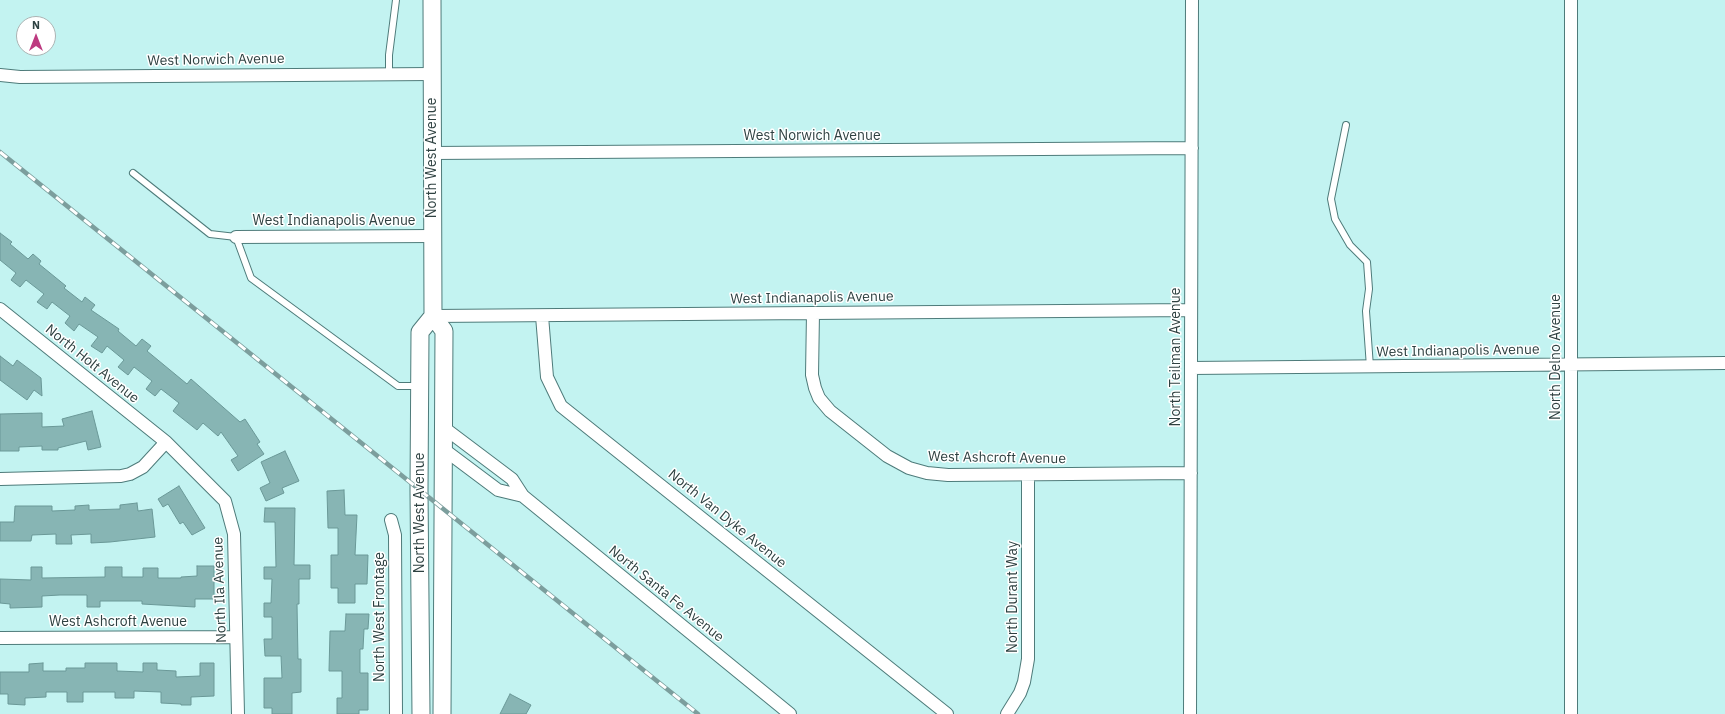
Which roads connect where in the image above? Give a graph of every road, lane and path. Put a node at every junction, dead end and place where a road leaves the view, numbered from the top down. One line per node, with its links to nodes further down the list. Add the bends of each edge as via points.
1 (396, 0): 6 (lane)
2 (432, 0): 7 (main road, North West Avenue)
3 (1192, 0): 9 (street, North Teilman Avenue)
4 (1571, 0): 19 (street, North Delno Avenue)
5 (0, 74): 6 (street, West Norwich Avenue, via 20,77)
6 (389, 74): 7 (street, West Norwich Avenue)
7 (432, 74): 10 (main road, North West Avenue)
8 (1346, 125): 21 (lane, via 1331,199 1335,219 1350,245 1367,262 1369,289 1366,311)
9 (1192, 148): 10 (street, West Norwich Avenue); 15 (street, North Teilman Avenue)
10 (432, 153): 12 (main road, North West Avenue)
11 (133, 173): 13 (lane, via 210,234)
12 (432, 236): 13 (street, West Indianapolis Avenue); 17 (main road, North West Avenue)
13 (236, 237): 23 (lane, via 251,278 398,386)
14 (0, 309): 25 (street, North Holt Avenue)
15 (1191, 310): 16 (street, West Indianapolis Avenue); 22 (street, North Teilman Avenue)
16 (813, 313): 18 (street, West Indianapolis Avenue); 28 (street, West Ashcroft Avenue, via 812,375 819,398 830,411 892,460 909,468 934,474)
17 (433, 316): 18 (street, West Indianapolis Avenue); 23 (main road, North West Avenue, via 420,332); 24 (main road, North West Avenue, via 444,332)
18 (542, 316): 39 (street, North Van Dyke Avenue, via 547,377 561,406)
19 (1572, 364): 20 (street, West Indianapolis Avenue); 21 (street, West Indianapolis Avenue); 42 (street, North Delno Avenue)
20 (1725, 364)
21 (1370, 367): 22 (street, West Indianapolis Avenue)
22 (1191, 368): 27 (street, North Teilman Avenue)
23 (420, 386): 26 (main road, via 431,399 434,438); 36 (main road, North West Avenue)
24 (443, 427): 26 (main road, North West Avenue); 30 (street, North Santa Fe Avenue, via 512,479)
25 (166, 442): 29 (street, via 144,467 130,474); 32 (street, North Ila Avenue, via 225,501 234,534)
26 (442, 448): 30 (street, North Santa Fe Avenue, via 498,490); 37 (main road, North West Avenue)
27 (1191, 473): 28 (street, West Ashcroft Avenue); 41 (street, North Teilman Avenue)
28 (1028, 475): 40 (street, North Durant Way, via 1028,659 1020,693)
29 (0, 479)
30 (523, 496): 38 (street, North Santa Fe Avenue)
31 (391, 520): 35 (street, North West Frontage, via 395,535)
32 (236, 637): 33 (street, West Ashcroft Avenue); 34 (street, North Ila Avenue)
33 (0, 638)
34 (238, 714)
35 (396, 714)
36 (421, 714)
37 (442, 714)
38 (790, 714)
39 (947, 714)
40 (1007, 714)
41 (1190, 714)
42 (1571, 714)

